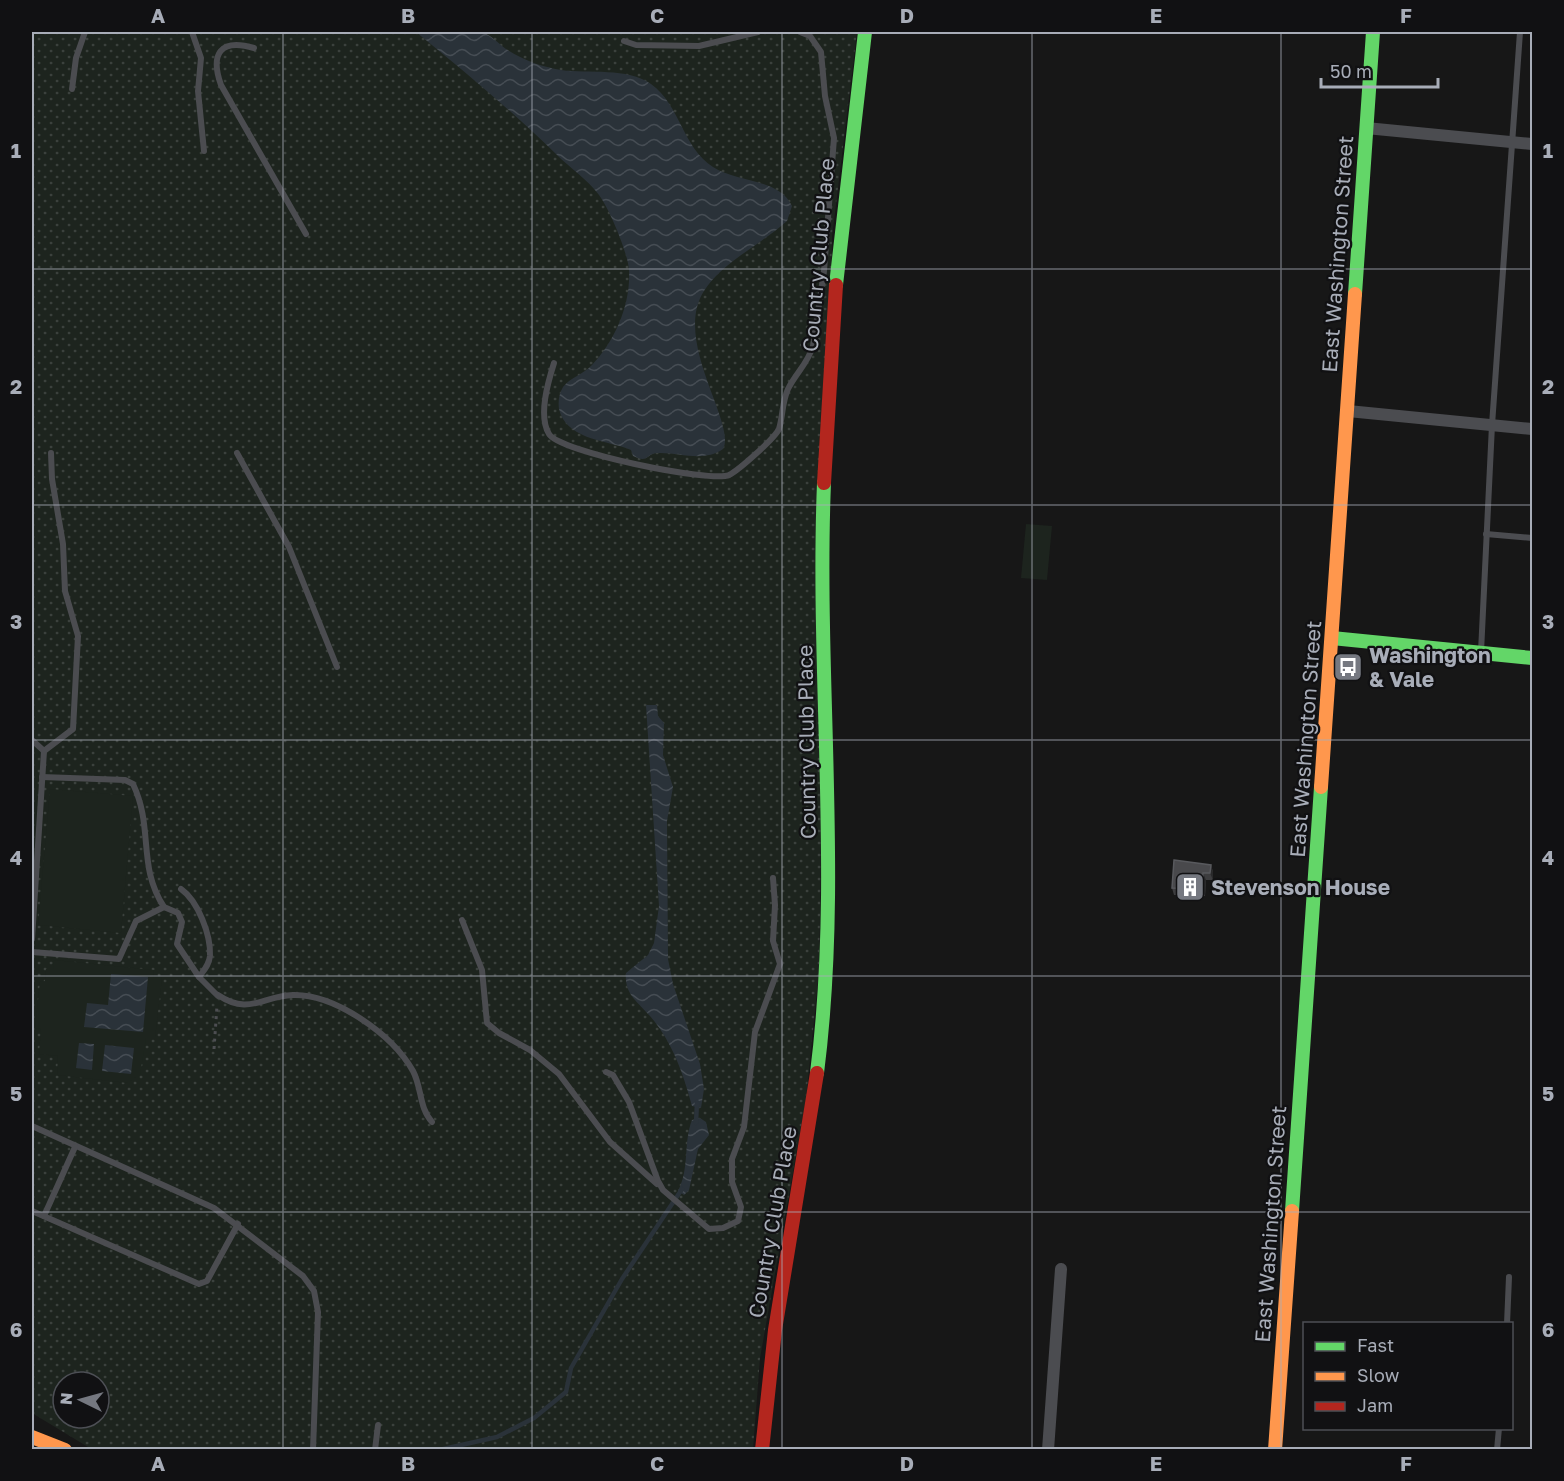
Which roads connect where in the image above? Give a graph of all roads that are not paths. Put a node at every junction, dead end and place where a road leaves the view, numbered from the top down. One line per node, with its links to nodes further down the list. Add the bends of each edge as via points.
1 (85, 32): 10 (lane)
2 (192, 32): 14 (lane, via 201,58 198,91)
3 (758, 32): 8 (lane, via 699,46)
4 (800, 32): 16 (lane, via 810,36 821,52 834,138 834,169 813,346 806,365 785,397 778,432 726,476 647,466 568,447 555,442 546,425 547,392)
5 (865, 32): 55 (street, Country Club Place, via 834,297 824,453 822,553 830,837 827,976 812,1112 769,1363)
6 (1373, 32): 11 (street, East Washington Street)
7 (1520, 32): 12 (lane)
8 (624, 42)
9 (254, 48): 15 (lane, via 237,45 221,49 216,68 234,109)
10 (72, 89)
11 (1366, 128): 12 (street); 17 (street, East Washington Street)
12 (1513, 142): 13 (street); 18 (lane)
13 (1533, 144)
14 (204, 151)
15 (306, 234)
16 (554, 363)
17 (1348, 411): 18 (street); 24 (street, East Washington Street)
18 (1492, 425): 19 (street); 22 (lane)
19 (1533, 429)
20 (51, 453): 29 (lane, via 65,591 78,636 78,668 73,729)
21 (237, 453): 27 (lane, via 289,547)
22 (1486, 534): 23 (lane); 25 (lane)
23 (1533, 538)
24 (1332, 638): 25 (street); 57 (street, East Washington Street)
25 (1480, 652): 26 (street)
26 (1533, 657)
27 (337, 667)
28 (32, 740): 29 (lane)
29 (44, 751): 30 (lane)
30 (42, 777): 33 (lane, via 125,780 133,784 145,818 146,864); 35 (lane)
31 (773, 878): 42 (lane, via 773,941 780,964 755,1032 744,1127 732,1159 732,1182 741,1215 733,1225 709,1229)
32 (181, 889): 37 (lane, via 194,903 208,942 208,964)
33 (164, 907): 36 (lane, via 136,921 119,959); 37 (lane, via 178,913 182,922 177,944)
34 (462, 920): 42 (lane, via 482,970 487,1023 559,1074 610,1142)
35 (32, 939)
36 (32, 952)
37 (199, 977): 39 (lane, via 218,996 242,1006 300,995 350,1011 370,1025 406,1062)
38 (606, 1072): 42 (lane, via 613,1075 629,1102)
39 (432, 1122)
40 (32, 1126): 41 (lane)
41 (75, 1147): 44 (lane); 45 (lane, via 214,1208)
42 (662, 1189)
43 (32, 1211): 44 (lane)
44 (44, 1216): 45 (lane, via 199,1284 207,1281)
45 (238, 1224): 53 (lane, via 303,1276 314,1291 318,1312)
46 (1061, 1269): 56 (street)
47 (1509, 1277): 48 (lane)
48 (1507, 1322)
49 (378, 1425): 54 (lane)
50 (1499, 1430): 58 (lane)
51 (32, 1437): 52 (street)
52 (65, 1449)
53 (313, 1449)
54 (375, 1449)
55 (762, 1449)
56 (1047, 1449)
57 (1275, 1449)
58 (1497, 1449)

